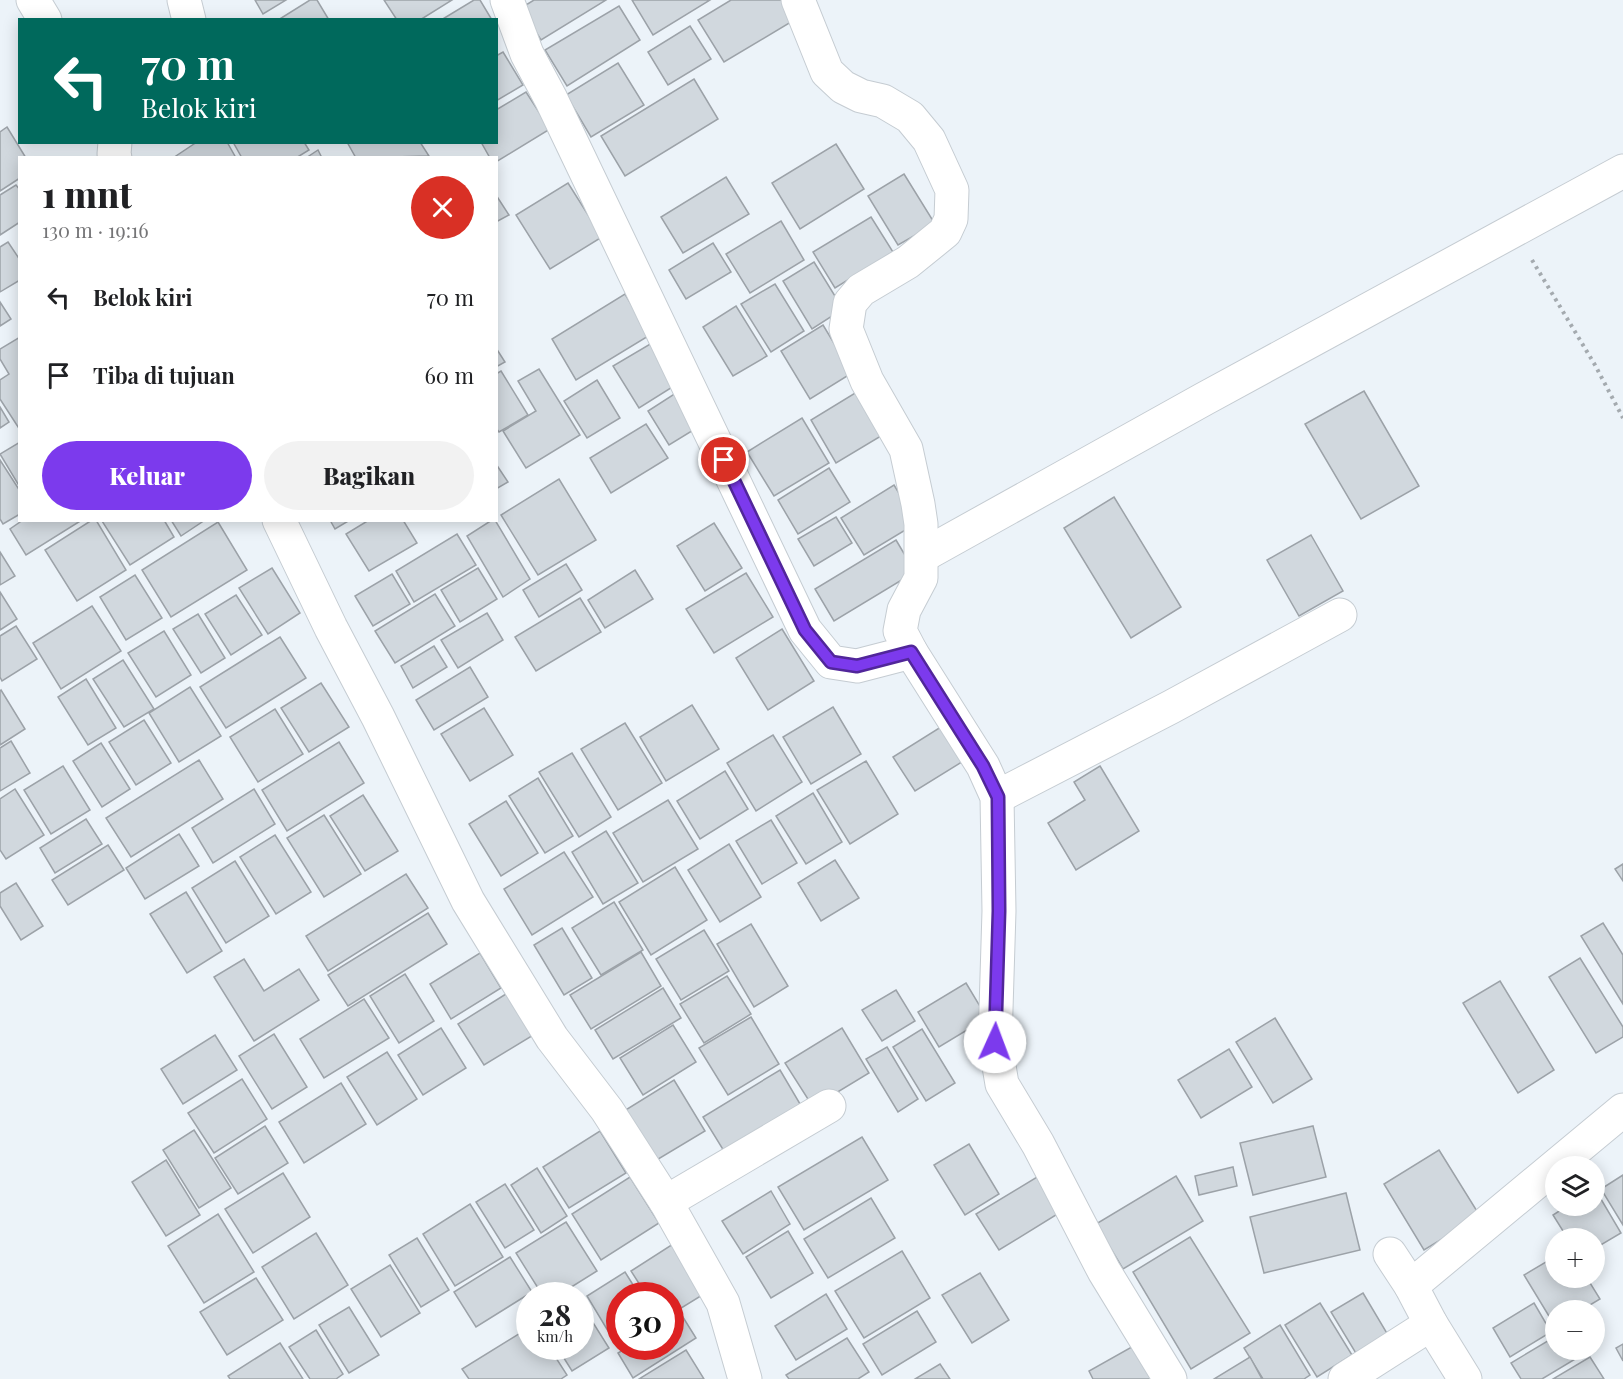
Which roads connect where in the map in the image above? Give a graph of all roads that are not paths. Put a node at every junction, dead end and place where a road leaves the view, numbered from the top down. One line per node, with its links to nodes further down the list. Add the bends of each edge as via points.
1 (33, 0): 5 (street)
2 (184, 0): 6 (street)
3 (507, 0): 11 (street, via 527,54 805,630 831,662 857,666)
4 (798, 0): 9 (street, via 827,72 843,87 883,101 910,117 929,140 952,190 951,219 945,232 908,262 861,290 850,303 846,329 867,381 906,449 921,524)
5 (44, 18)
6 (188, 18)
7 (1623, 171): 9 (street)
8 (280, 522): 15 (street, via 468,901 552,1038 607,1110)
9 (922, 556): 11 (street, via 921,578 904,610 900,631)
10 (1340, 615): 12 (street)
11 (911, 652): 12 (street, via 983,766)
12 (998, 797): 20 (street, via 995,1042 1002,1084 1104,1270)
13 (829, 1106): 15 (street)
14 (1623, 1110): 17 (street)
15 (666, 1202): 19 (street, via 723,1303)
16 (1390, 1254): 17 (street)
17 (1411, 1286): 18 (street)
18 (1431, 1324): 21 (street); 22 (street)
19 (745, 1379)
20 (1170, 1379)
21 (1345, 1379)
22 (1465, 1379)

